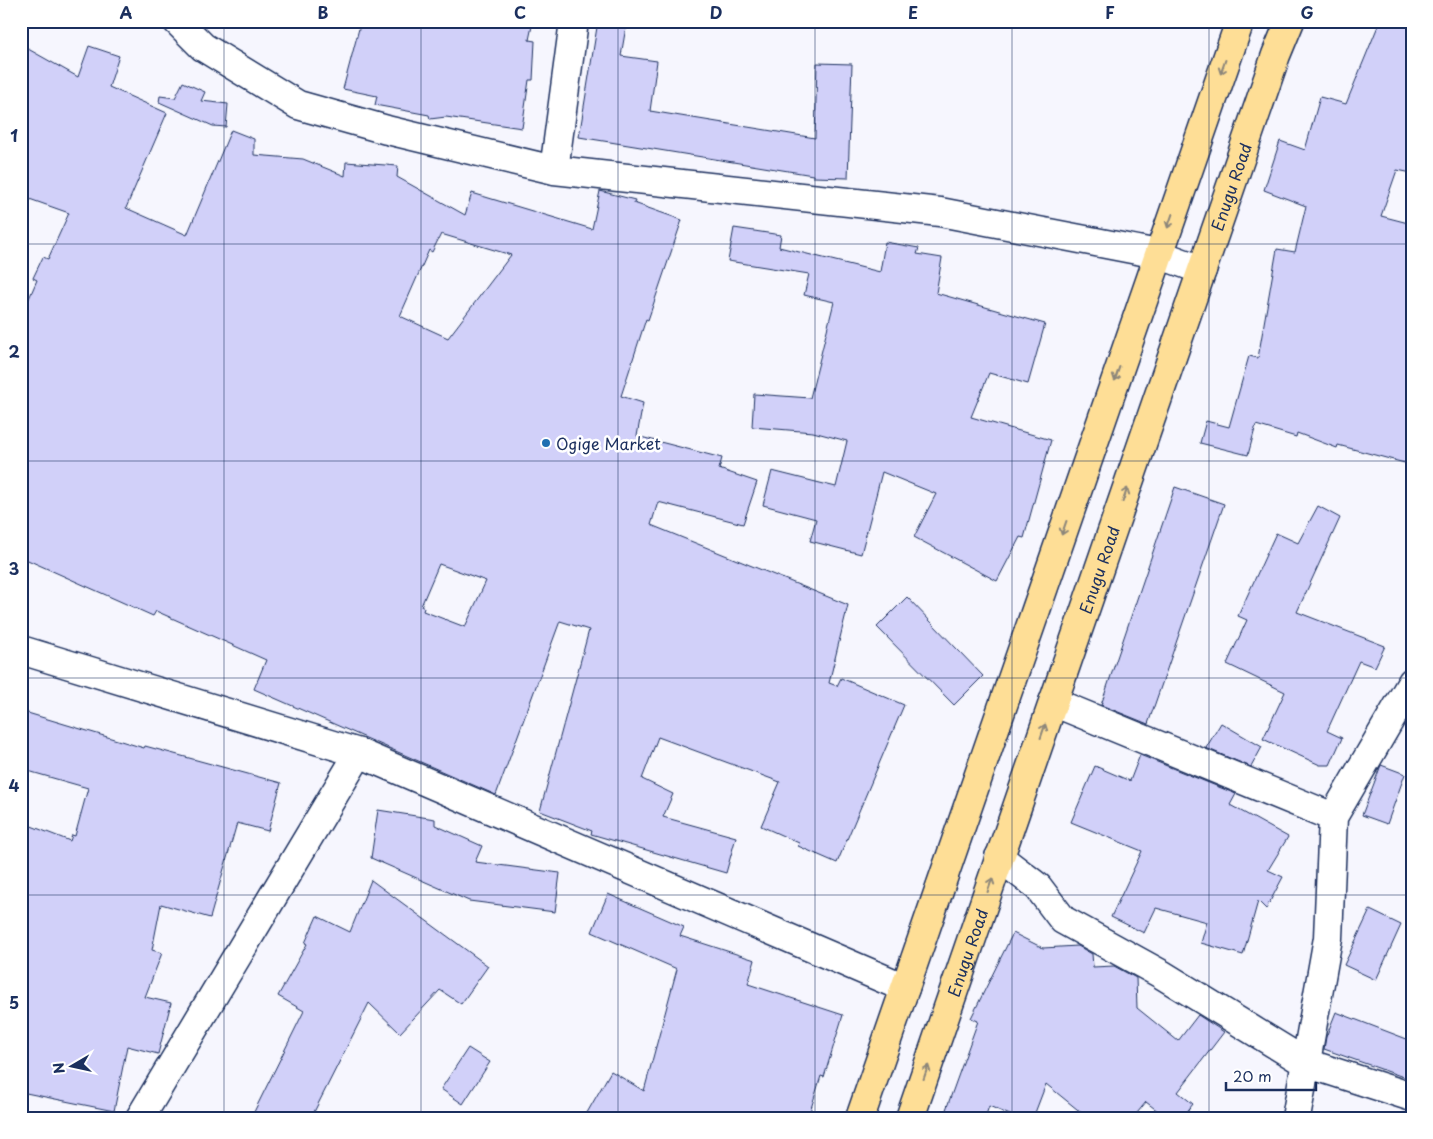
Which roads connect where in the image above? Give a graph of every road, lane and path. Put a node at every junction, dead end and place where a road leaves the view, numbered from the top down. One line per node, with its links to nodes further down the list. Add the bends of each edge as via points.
1 (177, 21): 5 (street, via 203,47 298,105)
2 (574, 21): 5 (street)
3 (1240, 21): 6 (main road, one-way to 6)
4 (1290, 21): 7 (main road, Enugu Road)
5 (554, 170): 6 (street, via 940,212)
6 (1158, 254): 7 (street); 14 (main road, one-way to 14)
7 (1202, 270): 10 (main road, Enugu Road, one-way to 7)
8 (21, 650): 11 (street)
9 (1412, 682): 12 (street)
10 (1053, 702): 12 (street); 13 (main road, Enugu Road, one-way to 10)
11 (359, 753): 14 (street); 17 (street)
12 (1333, 817): 15 (street, via 1328,938)
13 (1000, 857): 15 (street, via 1038,888 1063,920 1161,974); 19 (main road, Enugu Road, one-way to 13)
14 (905, 988): 18 (main road)
15 (1306, 1063): 16 (street); 20 (street)
16 (1412, 1097)
17 (140, 1118)
18 (860, 1118)
19 (910, 1118)
20 (1296, 1118)

